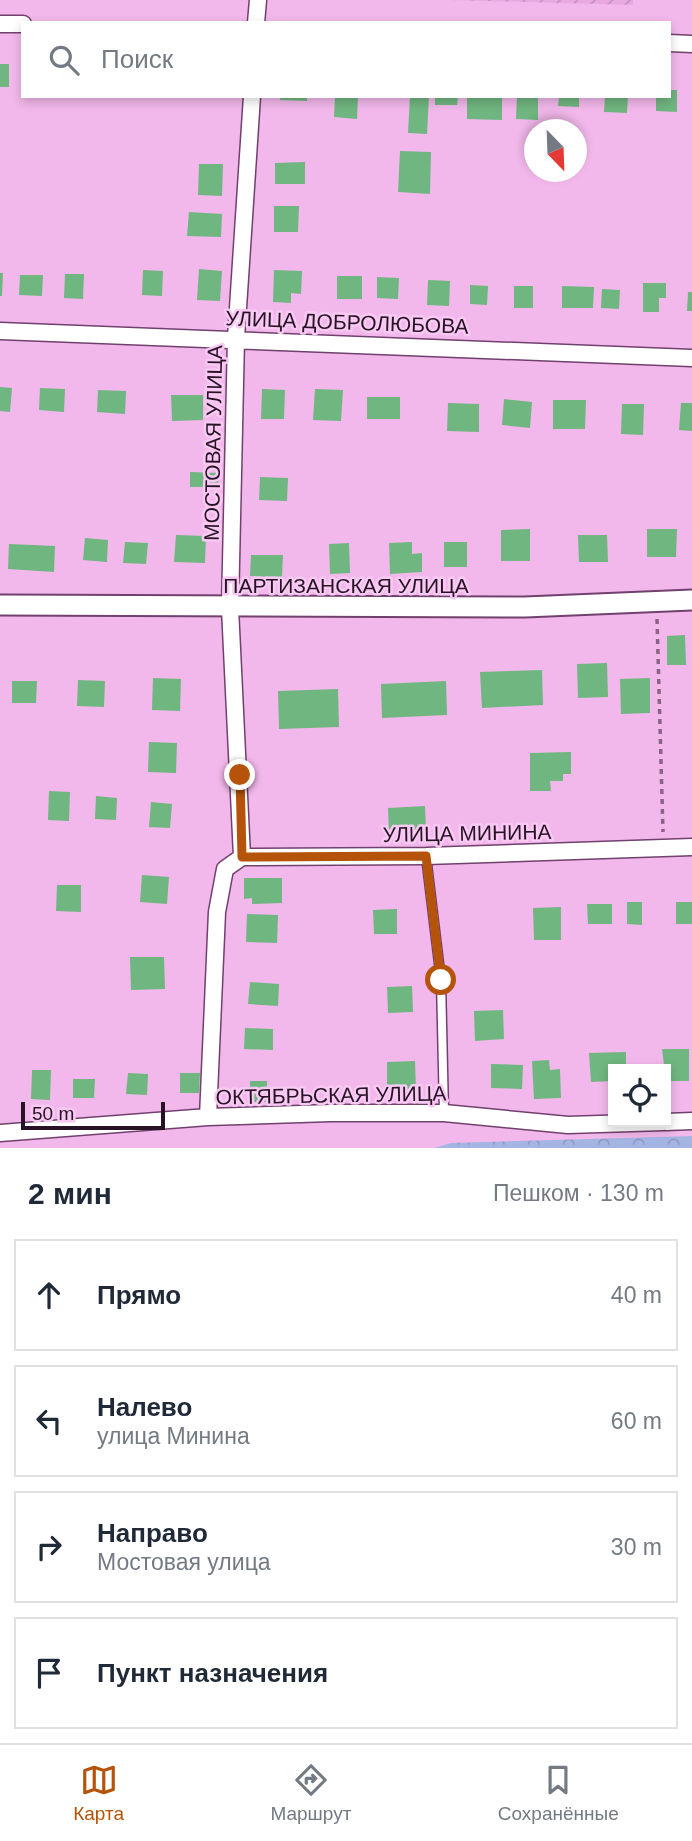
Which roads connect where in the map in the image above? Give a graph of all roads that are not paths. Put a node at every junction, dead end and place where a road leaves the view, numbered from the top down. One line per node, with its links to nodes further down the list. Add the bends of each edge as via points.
1 (258, 0): 2 (street)
2 (256, 21)
3 (0, 23): 4 (street)
4 (21, 24)
5 (671, 43): 6 (street)
6 (692, 44)
7 (252, 98): 9 (street, МОСТОВАЯ УЛИЦА)
8 (0, 331): 9 (street, УЛИЦА ДОБРОЛЮБОВА)
9 (236, 338): 10 (street, УЛИЦА ДОБРОЛЮБОВА); 13 (street, МОСТОВАЯ УЛИЦА)
10 (692, 358)
11 (692, 600): 13 (street, ПАРТИЗАНСКАЯ УЛИЦА, via 525,607)
12 (0, 605): 13 (street, ПАРТИЗАНСКАЯ УЛИЦА)
13 (230, 608): 16 (street, МОСТОВАЯ УЛИЦА)
14 (692, 848): 15 (street, УЛИЦА МИНИНА)
15 (426, 856): 16 (street, УЛИЦА МИНИНА); 17 (lane, via 441,980)
16 (242, 857): 18 (street, via 225,869 218,912)
17 (444, 1113): 18 (street, ОКТЯБРЬСКАЯ УЛИЦА); 21 (street, ОКТЯБРЬСКАЯ УЛИЦА, via 568,1125)
18 (208, 1117): 22 (street, ОКТЯБРЬСКАЯ УЛИЦА)
19 (692, 1121): 20 (street, ОКТЯБРЬСКАЯ УЛИЦА)
20 (671, 1122)
21 (608, 1124)
22 (0, 1133)

